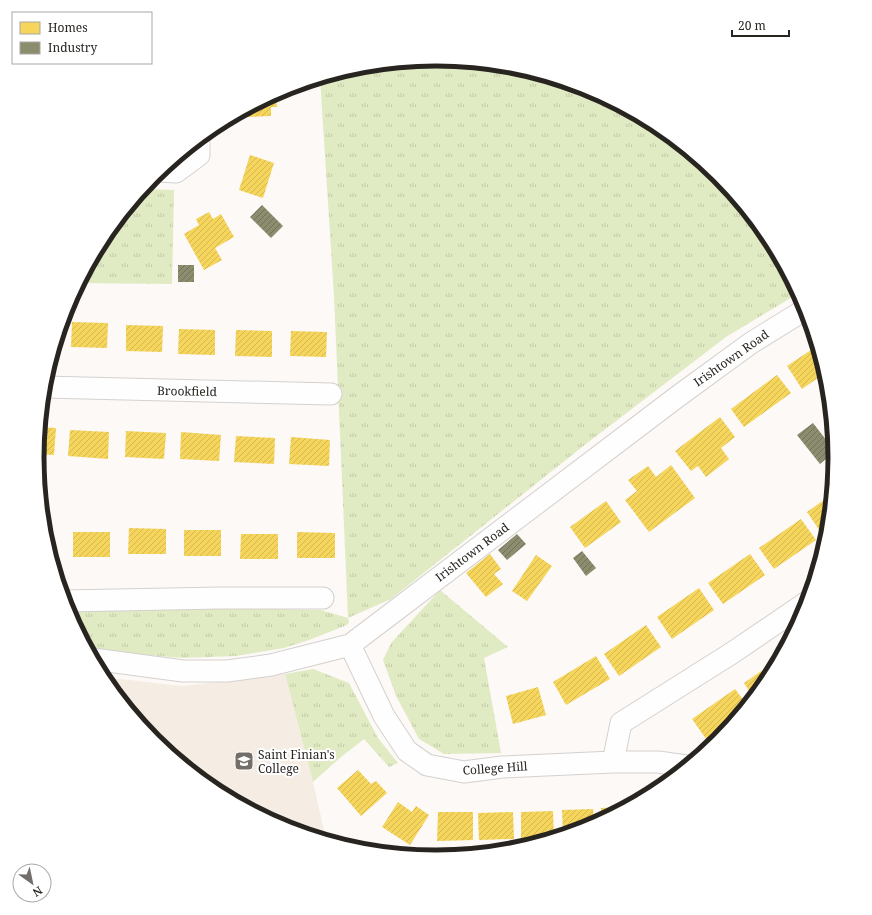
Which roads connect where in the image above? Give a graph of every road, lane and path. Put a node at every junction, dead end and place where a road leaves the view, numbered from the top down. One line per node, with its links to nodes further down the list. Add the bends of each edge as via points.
1 (198, 146): 2 (street, via 199,155 176,172)
2 (168, 172)
3 (800, 312): 9 (street, Irishtown Road, via 751,343 677,397)
4 (51, 387): 5 (street, Brookfield)
5 (331, 394)
6 (323, 598): 7 (street)
7 (71, 601)
8 (798, 608): 11 (street, via 732,654 621,723)
9 (350, 645): 10 (street, Irishtown Road, via 271,665 227,671 183,671); 11 (street, College Hill, via 384,716 407,751 427,765 464,772 502,767)
10 (101, 660)
11 (613, 762): 12 (street, College Hill, via 658,762)
12 (679, 765)

